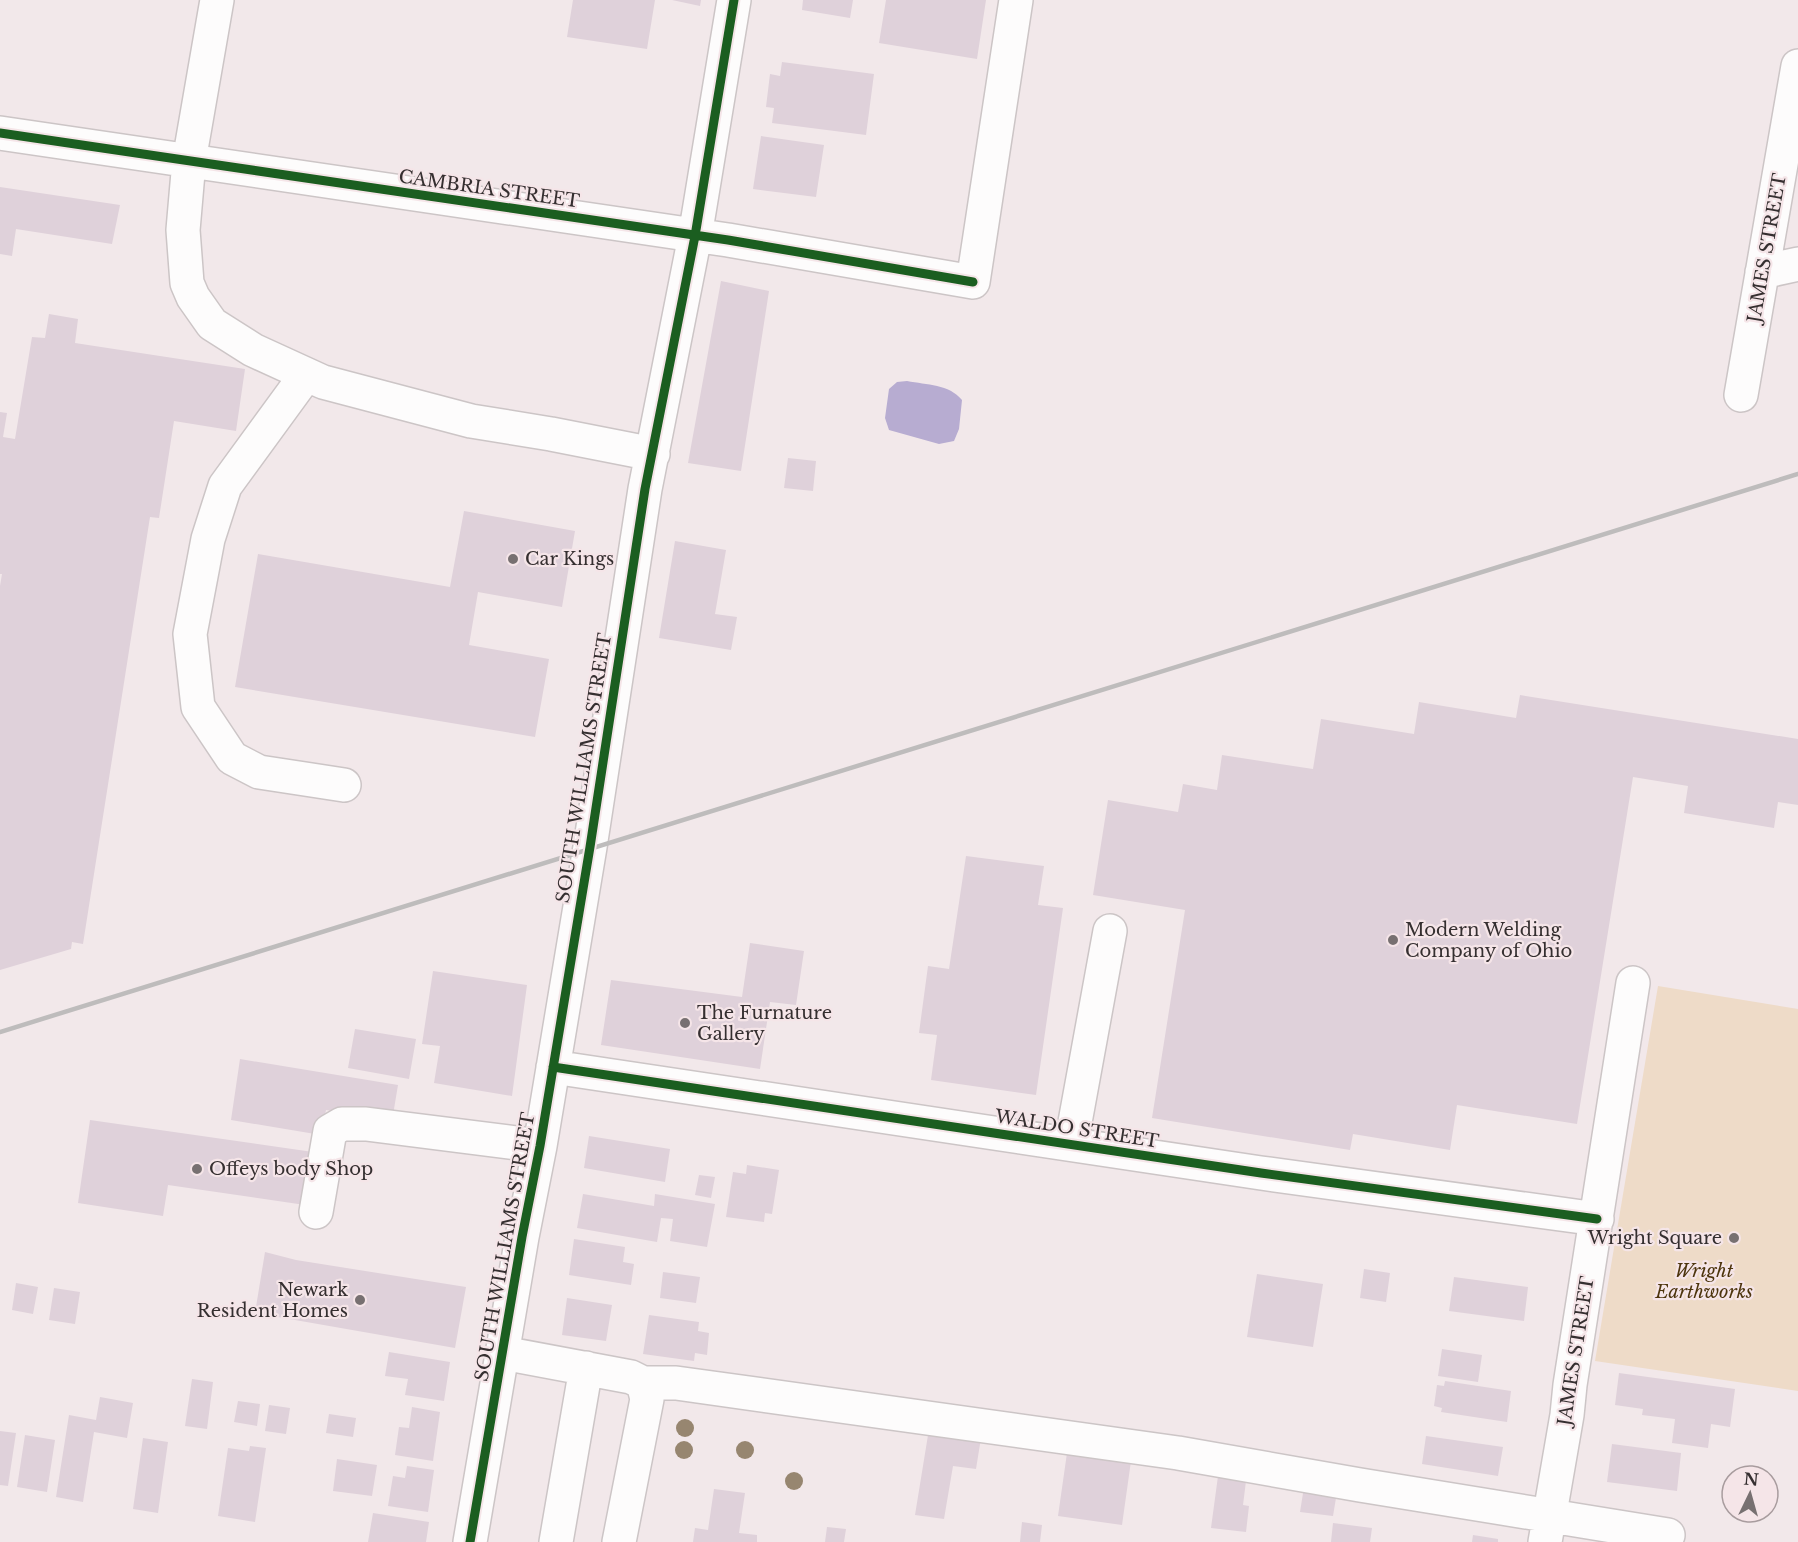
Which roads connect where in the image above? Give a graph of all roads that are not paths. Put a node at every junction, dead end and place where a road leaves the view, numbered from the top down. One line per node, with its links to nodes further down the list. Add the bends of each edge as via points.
1 (217, 0): 6 (street)
2 (734, 0): 7 (street, SOUTH WILLIAMS STREET)
3 (1016, 0): 7 (street, CAMBRIA STREET, via 973,282)
4 (1798, 66): 9 (street, JAMES STREET)
5 (0, 133): 6 (street, CAMBRIA STREET)
6 (189, 161): 7 (street, CAMBRIA STREET); 10 (street, via 183,249 187,283 193,297 212,324)
7 (695, 236): 12 (street, SOUTH WILLIAMS STREET)
8 (1798, 264): 9 (street)
9 (1762, 272): 11 (street, JAMES STREET)
10 (306, 375): 12 (street, via 471,421); 13 (street, via 225,486 208,539 190,634 198,707 232,758 259,772)
11 (1741, 395)
12 (653, 454): 16 (street, SOUTH WILLIAMS STREET)
13 (344, 785)
14 (1110, 931): 17 (street)
15 (1633, 983): 20 (street, JAMES STREET)
16 (553, 1067): 17 (street, WALDO STREET); 18 (street, SOUTH WILLIAMS STREET)
17 (1071, 1144): 20 (street, WALDO STREET)
18 (540, 1146): 19 (street, via 342,1124 330,1131); 21 (street, SOUTH WILLIAMS STREET)
19 (316, 1212)
20 (1597, 1219): 24 (street, JAMES STREET)
21 (503, 1353): 22 (street); 26 (street, SOUTH WILLIAMS STREET)
22 (586, 1368): 23 (street); 27 (street)
23 (643, 1383): 24 (street, via 676,1383 1178,1453); 28 (street, via 647,1399)
24 (1547, 1530): 25 (street)
25 (1668, 1535)
26 (470, 1542)
27 (556, 1542)
28 (619, 1542)

